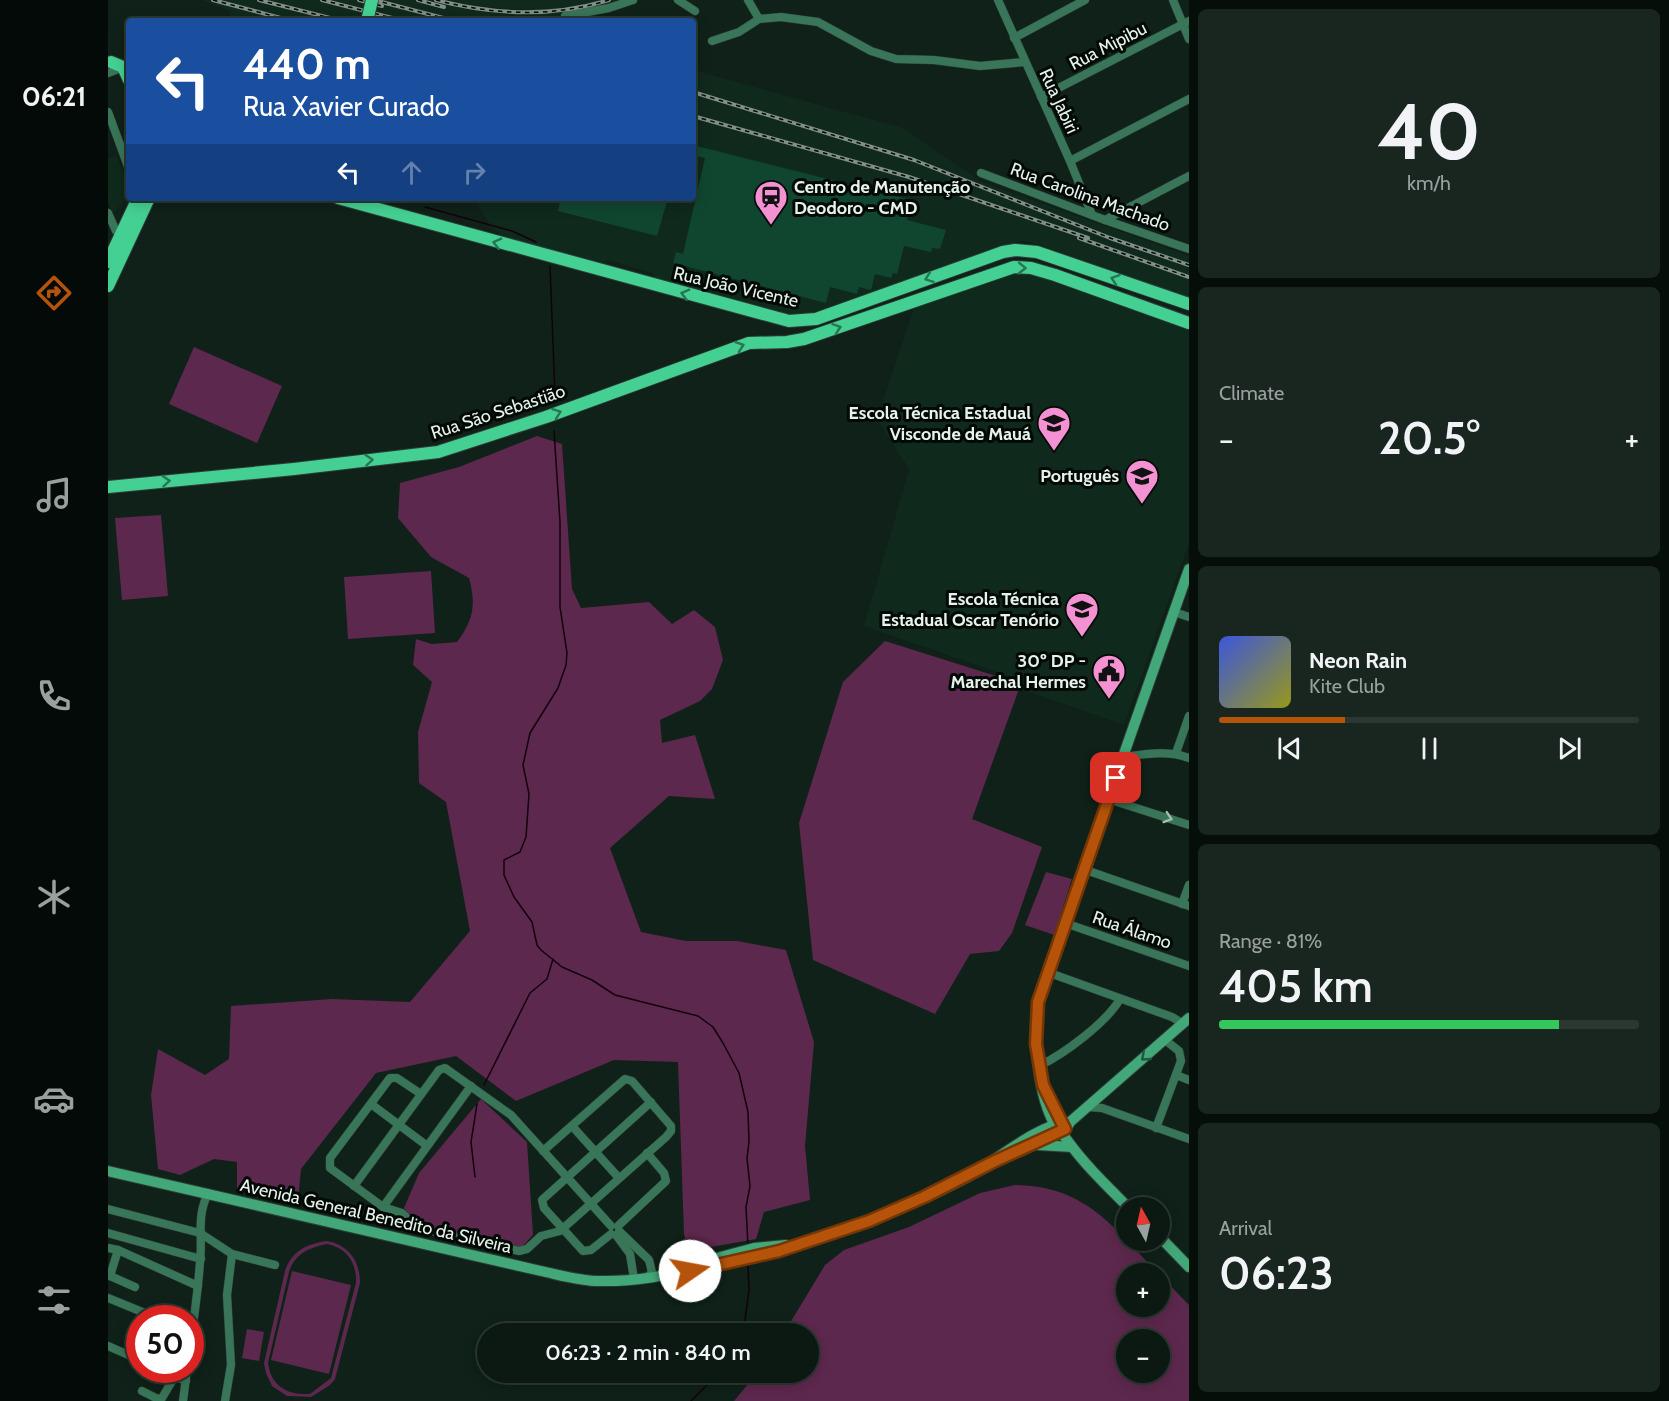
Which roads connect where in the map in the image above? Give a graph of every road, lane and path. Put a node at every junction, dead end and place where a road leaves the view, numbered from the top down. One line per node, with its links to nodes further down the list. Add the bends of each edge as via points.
1 (372, 0): 10 (main road, bridge)
2 (633, 0): 9 (street)
3 (678, 0): 8 (street)
4 (748, 0): 11 (street)
5 (998, 0): 13 (street, Rua Jabiri)
6 (1085, 0): 13 (street)
7 (1173, 0): 12 (street)
8 (695, 11)
9 (565, 16)
10 (368, 18)
11 (759, 19): 15 (street, via 740,32); 16 (street, via 781,17 818,22 871,51 897,58 980,66)
12 (1186, 22): 14 (street); 17 (street, Rua Mipibu)
13 (1014, 38): 16 (street, Rua Jabiri)
14 (1189, 39)
15 (712, 41)
16 (1025, 62): 17 (street, Rua Jabiri)
17 (1041, 97): 21 (street, Rua Jabiri)
18 (1189, 99): 21 (street)
19 (108, 112): 20 (street)
20 (126, 161)
21 (1070, 161): 28 (street, Rua Jabiri)
22 (981, 173): 28 (street, Rua Carolina Machado)
23 (1189, 176): 29 (street)
24 (137, 201): 30 (main road)
25 (147, 201): 30 (main road)
26 (349, 201): 34 (main road, Rua João Vicente, one-way to 26, via 816,319 789,321)
27 (108, 213): 30 (street, via 113,226)
28 (1092, 215): 29 (street, Rua Carolina Machado)
29 (1105, 220): 31 (street, Rua Carolina Machado)
30 (126, 237): 33 (main road); 37 (main road)
31 (1189, 249)
32 (1065, 261): 34 (main road, Rua João Vicente, via 1015,250); 35 (main road); 38 (main road, Rua João Vicente, one-way to 32)
33 (108, 262)
34 (958, 267): 36 (main road)
35 (1055, 275): 36 (main road, one-way to 35, via 1014,267); 40 (main road)
36 (963, 283): 42 (main road, Rua São Sebastião, one-way to 36, via 438,452 749,343 804,339)
37 (108, 286)
38 (1170, 298): 39 (main road, Rua João Vicente); 40 (main road)
39 (1189, 304)
40 (1164, 314): 41 (main road)
41 (1189, 323)
42 (108, 487)
43 (1189, 569): 44 (main road)
44 (1174, 612): 45 (street); 48 (main road)
45 (1189, 617)
46 (1189, 716): 47 (street)
47 (1176, 753): 48 (street); 49 (street)
48 (1124, 757): 50 (main road)
49 (1189, 758)
50 (1108, 799): 51 (street, one-way to 51); 52 (main road)
51 (1189, 825)
52 (1083, 869): 54 (street); 55 (main road)
53 (1189, 885): 54 (street)
54 (1186, 905)
55 (1065, 923): 56 (street, Rua Álamo); 57 (main road)
56 (1189, 966)
57 (1047, 972): 58 (street); 61 (main road, via 1035,1026)
58 (1120, 999): 59 (street); 61 (street, via 1074,1045)
59 (1186, 1021): 60 (main road)
60 (1165, 1040): 62 (street, via 1181,1055); 66 (main road, one-way to 66)
61 (1039, 1066): 74 (main road, via 1043,1085)
62 (1176, 1075): 63 (street); 73 (street)
63 (1189, 1080)
64 (471, 1086): 65 (street, via 444,1068); 76 (street); 78 (street, via 511,1115)
65 (421, 1094): 68 (street, via 393,1077); 71 (street)
66 (1100, 1096): 69 (main road); 70 (street)
67 (651, 1102): 72 (street, via 626,1079); 79 (street); 80 (street, via 671,1128)
68 (371, 1104): 71 (street); 85 (street, via 328,1162 331,1169)
69 (1087, 1107): 70 (street); 74 (main road)
70 (1102, 1108): 73 (street)
71 (398, 1124): 76 (street); 85 (street)
72 (572, 1126): 78 (street); 79 (street)
73 (1156, 1128): 75 (street)
74 (1064, 1131): 77 (main road, Avenida General Benedito da Silveira); 77 (main road, via 1049,1144); 81 (main road, Avenida General Benedito da Silveira, via 1014,1147); 87 (main road)
75 (1189, 1139)
76 (426, 1145): 89 (street)
77 (1032, 1146): 81 (main road, Avenida General Benedito da Silveira)
78 (543, 1151): 83 (street)
79 (595, 1152): 83 (street); 84 (street)
80 (647, 1154): 84 (street); 92 (street, via 666,1181)
81 (993, 1162): 103 (main road, Avenida General Benedito da Silveira, via 889,1213 832,1234)
82 (108, 1171): 86 (main road, Avenida General Benedito da Silveira)
83 (567, 1177): 88 (street); 91 (street, via 542,1203)
84 (619, 1178): 88 (street)
85 (354, 1186): 89 (street)
86 (208, 1193): 94 (street, via 201,1208); 103 (main road, Avenida General Benedito da Silveira, via 569,1277 601,1281)
87 (1120, 1197)
88 (591, 1203): 91 (street); 92 (street)
89 (383, 1207): 91 (street, via 401,1212 423,1229 519,1251)
90 (108, 1209): 94 (street)
91 (562, 1228): 92 (street, via 585,1252)
92 (615, 1231): 103 (street); 103 (street, via 649,1260)
93 (108, 1233): 99 (street)
94 (200, 1233): 98 (street); 99 (street)
95 (1170, 1247): 101 (main road)
96 (108, 1248): 97 (street)
97 (118, 1250): 102 (street); 104 (street)
98 (232, 1254): 100 (street); 115 (street, via 226,1295 231,1365)
99 (201, 1259): 104 (street)
100 (275, 1265)
101 (1189, 1266)
102 (109, 1276): 105 (street)
103 (643, 1277)
104 (198, 1286): 108 (street)
105 (135, 1287)
106 (108, 1298): 107 (street)
107 (126, 1305)
108 (195, 1305)
109 (108, 1346): 110 (street)
110 (126, 1354)
111 (171, 1383): 113 (street, via 162,1398)
112 (186, 1383): 114 (street)
113 (142, 1391)
114 (183, 1401)
115 (225, 1401)

